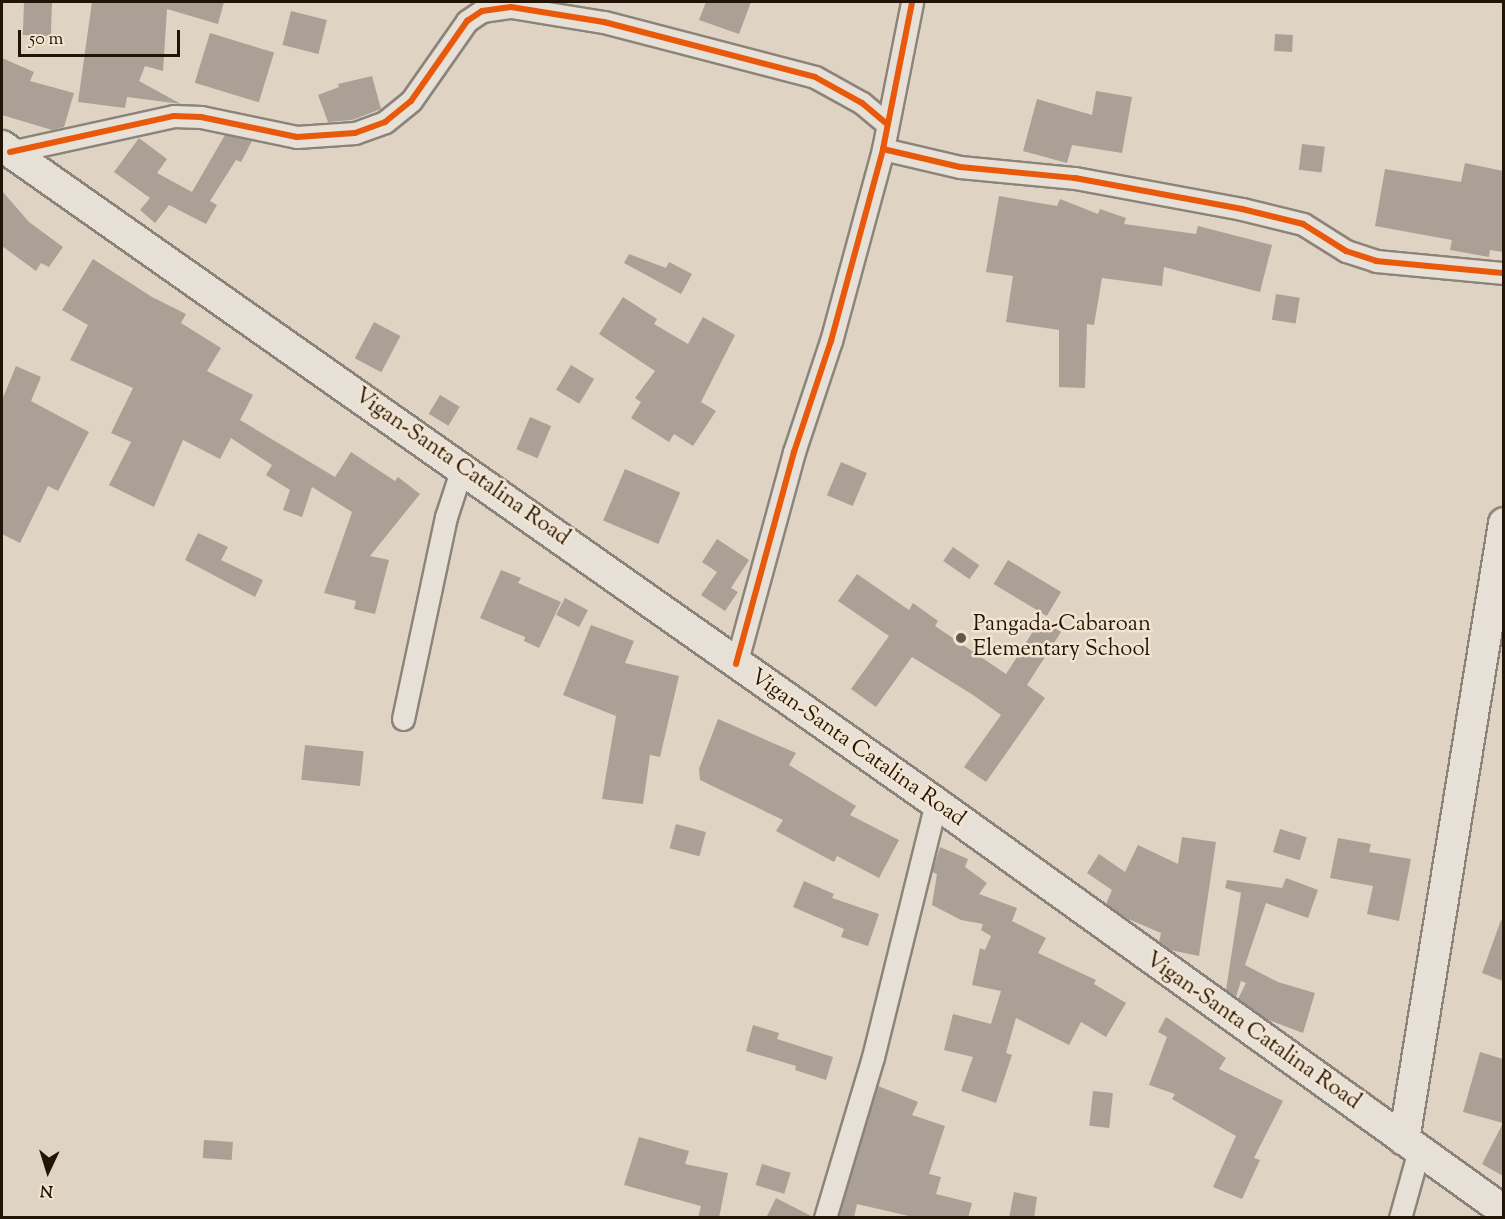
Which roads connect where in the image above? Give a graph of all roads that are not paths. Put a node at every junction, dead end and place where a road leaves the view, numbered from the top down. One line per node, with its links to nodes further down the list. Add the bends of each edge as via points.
1 (912, 2): 2 (street)
2 (886, 123): 3 (street, via 842,90 793,70 604,22 511,7 482,11 467,21 411,101 385,122 355,133 297,137 201,117 174,116); 4 (street)
3 (6, 149): 6 (main road, Vigan-Santa Catalina Road)
4 (883, 149): 5 (street, via 960,167 1075,178 1242,209 1303,224 1346,251 1376,261); 9 (street)
5 (1503, 273)
6 (462, 468): 9 (main road, Vigan-Santa Catalina Road); 10 (street, via 446,516)
7 (1503, 523): 8 (main road)
8 (1494, 635): 12 (main road)
9 (736, 664): 11 (main road, Vigan-Santa Catalina Road)
10 (403, 719)
11 (936, 803): 12 (main road, Vigan-Santa Catalina Road); 14 (street, via 873,1058)
12 (1411, 1145): 13 (main road, Vigan-Santa Catalina Road); 15 (street)
13 (1503, 1211)
14 (825, 1218)
15 (1400, 1218)

